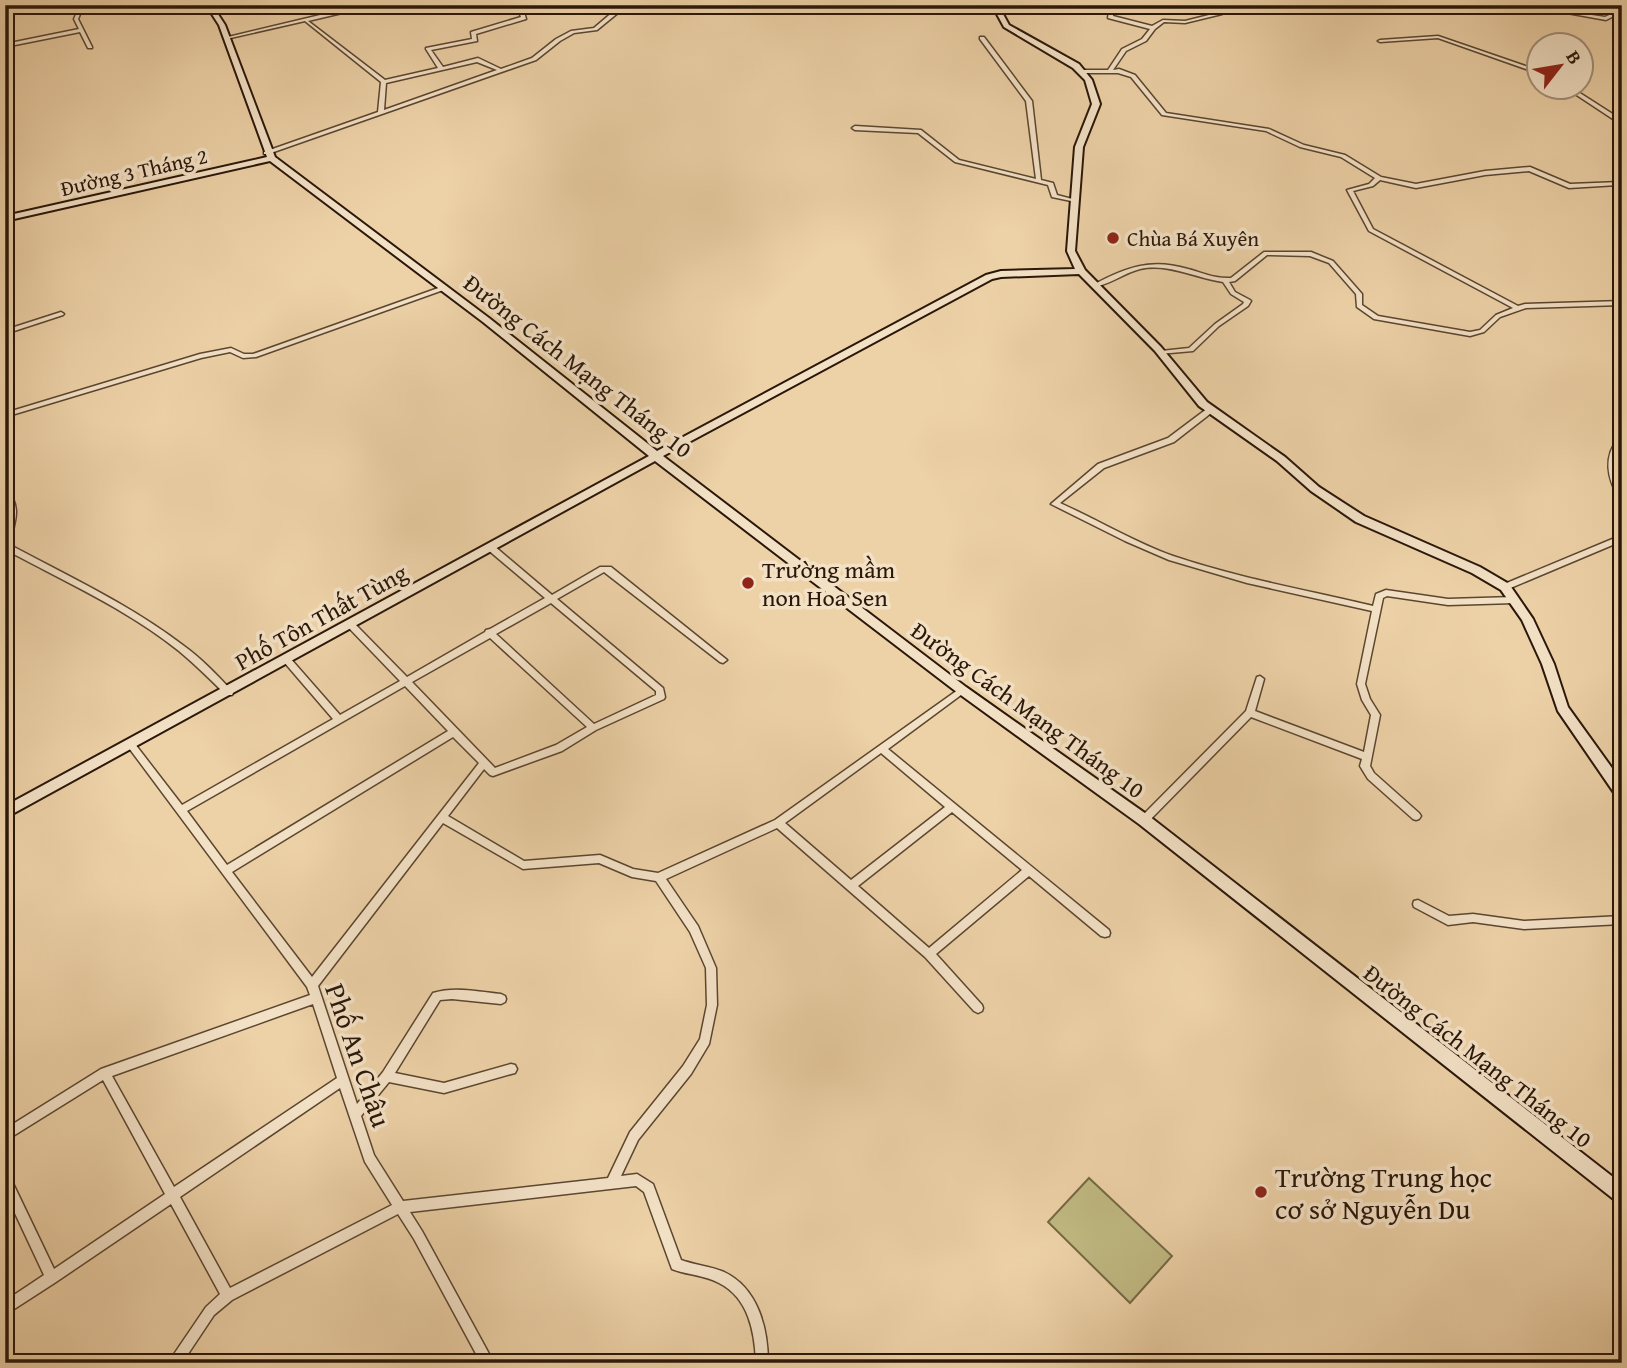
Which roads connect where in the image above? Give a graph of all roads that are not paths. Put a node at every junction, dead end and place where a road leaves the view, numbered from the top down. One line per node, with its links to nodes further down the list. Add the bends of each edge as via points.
1 (35, 5): 12 (street)
2 (76, 5): 17 (street)
3 (209, 5): 18 (street)
4 (533, 5): 23 (street, via 521,12 524,18 473,33 475,40 428,49)
5 (604, 5): 11 (street)
6 (634, 5): 11 (street)
7 (995, 5): 27 (street, via 1006,26)
8 (1112, 5): 16 (street, via 1110,17)
9 (1214, 5): 16 (street, via 1218,16 1163,21)
10 (341, 6): 15 (street, via 340,12)
11 (615, 9): 25 (street, via 595,29 572,32 540,57)
12 (5, 10)
13 (1622, 10): 14 (street, via 1606,19)
14 (1558, 11)
15 (307, 22): 18 (street); 28 (street)
16 (1153, 28): 26 (street, via 1144,40 1121,53)
17 (82, 30): 21 (street); 22 (street)
18 (226, 38): 33 (street)
19 (982, 38): 35 (street, via 1029,101)
20 (1380, 41): 24 (street, via 1438,37)
21 (5, 46)
22 (90, 47)
23 (440, 68): 25 (street, via 478,60); 28 (street)
24 (1526, 68)
25 (502, 71): 30 (street)
26 (1110, 71): 27 (street); 34 (street, via 1138,79 1164,114 1267,130 1302,146 1343,156)
27 (1082, 72): 37 (street, via 1096,110 1079,147)
28 (384, 82): 30 (street)
29 (1590, 102): 31 (street)
30 (381, 113): 33 (street)
31 (1622, 123)
32 (855, 128): 35 (street, via 919,131 957,161)
33 (269, 156): 38 (street, Đường 3 Tháng 2); 42 (street, Đường Cách Mạng Tháng 10)
34 (1379, 178): 36 (street, via 1416,187 1532,169 1569,186); 44 (street, via 1350,190 1367,226)
35 (1039, 179): 37 (street, via 1052,184 1055,196)
36 (1618, 183)
37 (1074, 201): 39 (street, via 1071,251)
38 (5, 219)
39 (1081, 271): 41 (street); 51 (street, Phố Tôn Thất Tùng, via 989,277)
40 (1225, 281): 41 (street, via 1177,267 1143,265); 44 (street, via 1240,277 1266,253 1311,254 1331,262 1359,295 1361,309 1376,317 1477,333); 47 (street, via 1233,293 1248,301 1246,305 1191,350)
41 (1095, 286): 47 (street)
42 (444, 288): 49 (street, via 254,356 231,350 200,356); 51 (street, Đường Cách Mạng Tháng 10)
43 (1622, 303): 44 (street)
44 (1517, 308)
45 (61, 314): 46 (street)
46 (5, 332)
47 (1161, 353): 48 (street)
48 (1211, 410): 56 (street, via 1360,519); 59 (street, via 1171,440 1101,466 1055,503 1121,538 1172,558 1236,578)
49 (5, 415)
50 (1622, 439): 53 (street, via 1612,465)
51 (656, 456): 55 (street, Phố Tôn Thất Tùng); 66 (street, Đường Cách Mạng Tháng 10)
52 (5, 488): 67 (street, via 12,511 7,539 11,549 136,618 199,661)
53 (1622, 497)
54 (1622, 538): 56 (street)
55 (491, 547): 57 (street); 60 (street, Phố Tôn Thất Tùng)
56 (1505, 587): 58 (street)
57 (550, 597): 61 (street); 63 (street, via 597,570 608,569); 70 (street, via 661,692 658,700)
58 (1514, 600): 59 (street, via 1448,602 1386,593 1379,596); 76 (street, via 1548,664 1562,708)
59 (1375, 609): 74 (street, via 1361,684 1376,715)
60 (351, 625): 62 (street, Phố Tôn Thất Tùng); 65 (street)
61 (489, 632): 65 (street); 70 (street)
62 (287, 660): 67 (street, Phố Tôn Thất Tùng); 69 (street)
63 (723, 660)
64 (1260, 679): 68 (street)
65 (404, 681): 69 (street); 71 (street)
66 (962, 690): 73 (street); 84 (street, Đường Cách Mạng Tháng 10)
67 (229, 693): 72 (street, Phố Tôn Thất Tùng)
68 (1250, 713): 74 (street); 84 (street)
69 (339, 719): 80 (street)
70 (593, 728): 75 (street, via 559,748 493,772)
71 (454, 732): 75 (street); 87 (street)
72 (132, 746): 78 (street, Phố Tôn Thất Tùng); 80 (street, Phố An Châu)
73 (882, 749): 79 (street); 85 (street)
74 (1366, 756): 82 (street, via 1371,776)
75 (484, 763): 83 (street)
76 (1622, 793)
77 (5, 803): 78 (street)
78 (18, 806): 81 (street, Phố Tôn Thất Tùng)
79 (952, 807): 86 (street); 89 (street)
80 (181, 810): 87 (street, Phố An Châu)
81 (5, 813)
82 (1416, 816)
83 (442, 817): 88 (street, via 523,865 600,859 645,877); 94 (street)
84 (1144, 820): 106 (street, Đường Cách Mạng Tháng 10)
85 (778, 822): 88 (street); 89 (street)
86 (1029, 870): 92 (street); 93 (street)
87 (225, 871): 94 (street, Phố An Châu)
88 (659, 877): 105 (street, via 694,929 711,968 712,1004 705,1040 634,1136)
89 (851, 886): 93 (street)
90 (1418, 904): 91 (street, via 1448,921 1473,918 1524,925)
91 (1622, 920)
92 (1105, 933)
93 (929, 954): 97 (street)
94 (312, 985): 95 (street, Phố An Châu)
95 (316, 998): 99 (street); 101 (street, Phố An Châu)
96 (501, 999): 100 (street, via 452,993 437,996)
97 (978, 1008)
98 (511, 1069): 100 (street, via 444,1088)
99 (105, 1073): 103 (street); 107 (street)
100 (387, 1076): 102 (street)
101 (343, 1080): 102 (street, Phố An Châu); 107 (street)
102 (355, 1115): 108 (street, Phố An Châu, via 376,1172)
103 (5, 1136)
104 (5, 1179): 109 (street)
105 (611, 1183): 108 (street); 114 (street, via 644,1182 676,1265 723,1278 738,1288 760,1329)
106 (1622, 1195)
107 (172, 1196): 109 (street); 110 (street)
108 (400, 1207): 110 (street); 113 (street, Phố An Châu)
109 (52, 1278): 111 (street)
110 (228, 1296): 112 (street, via 210,1311)
111 (5, 1309)
112 (174, 1363)
113 (488, 1363)
114 (762, 1363)

